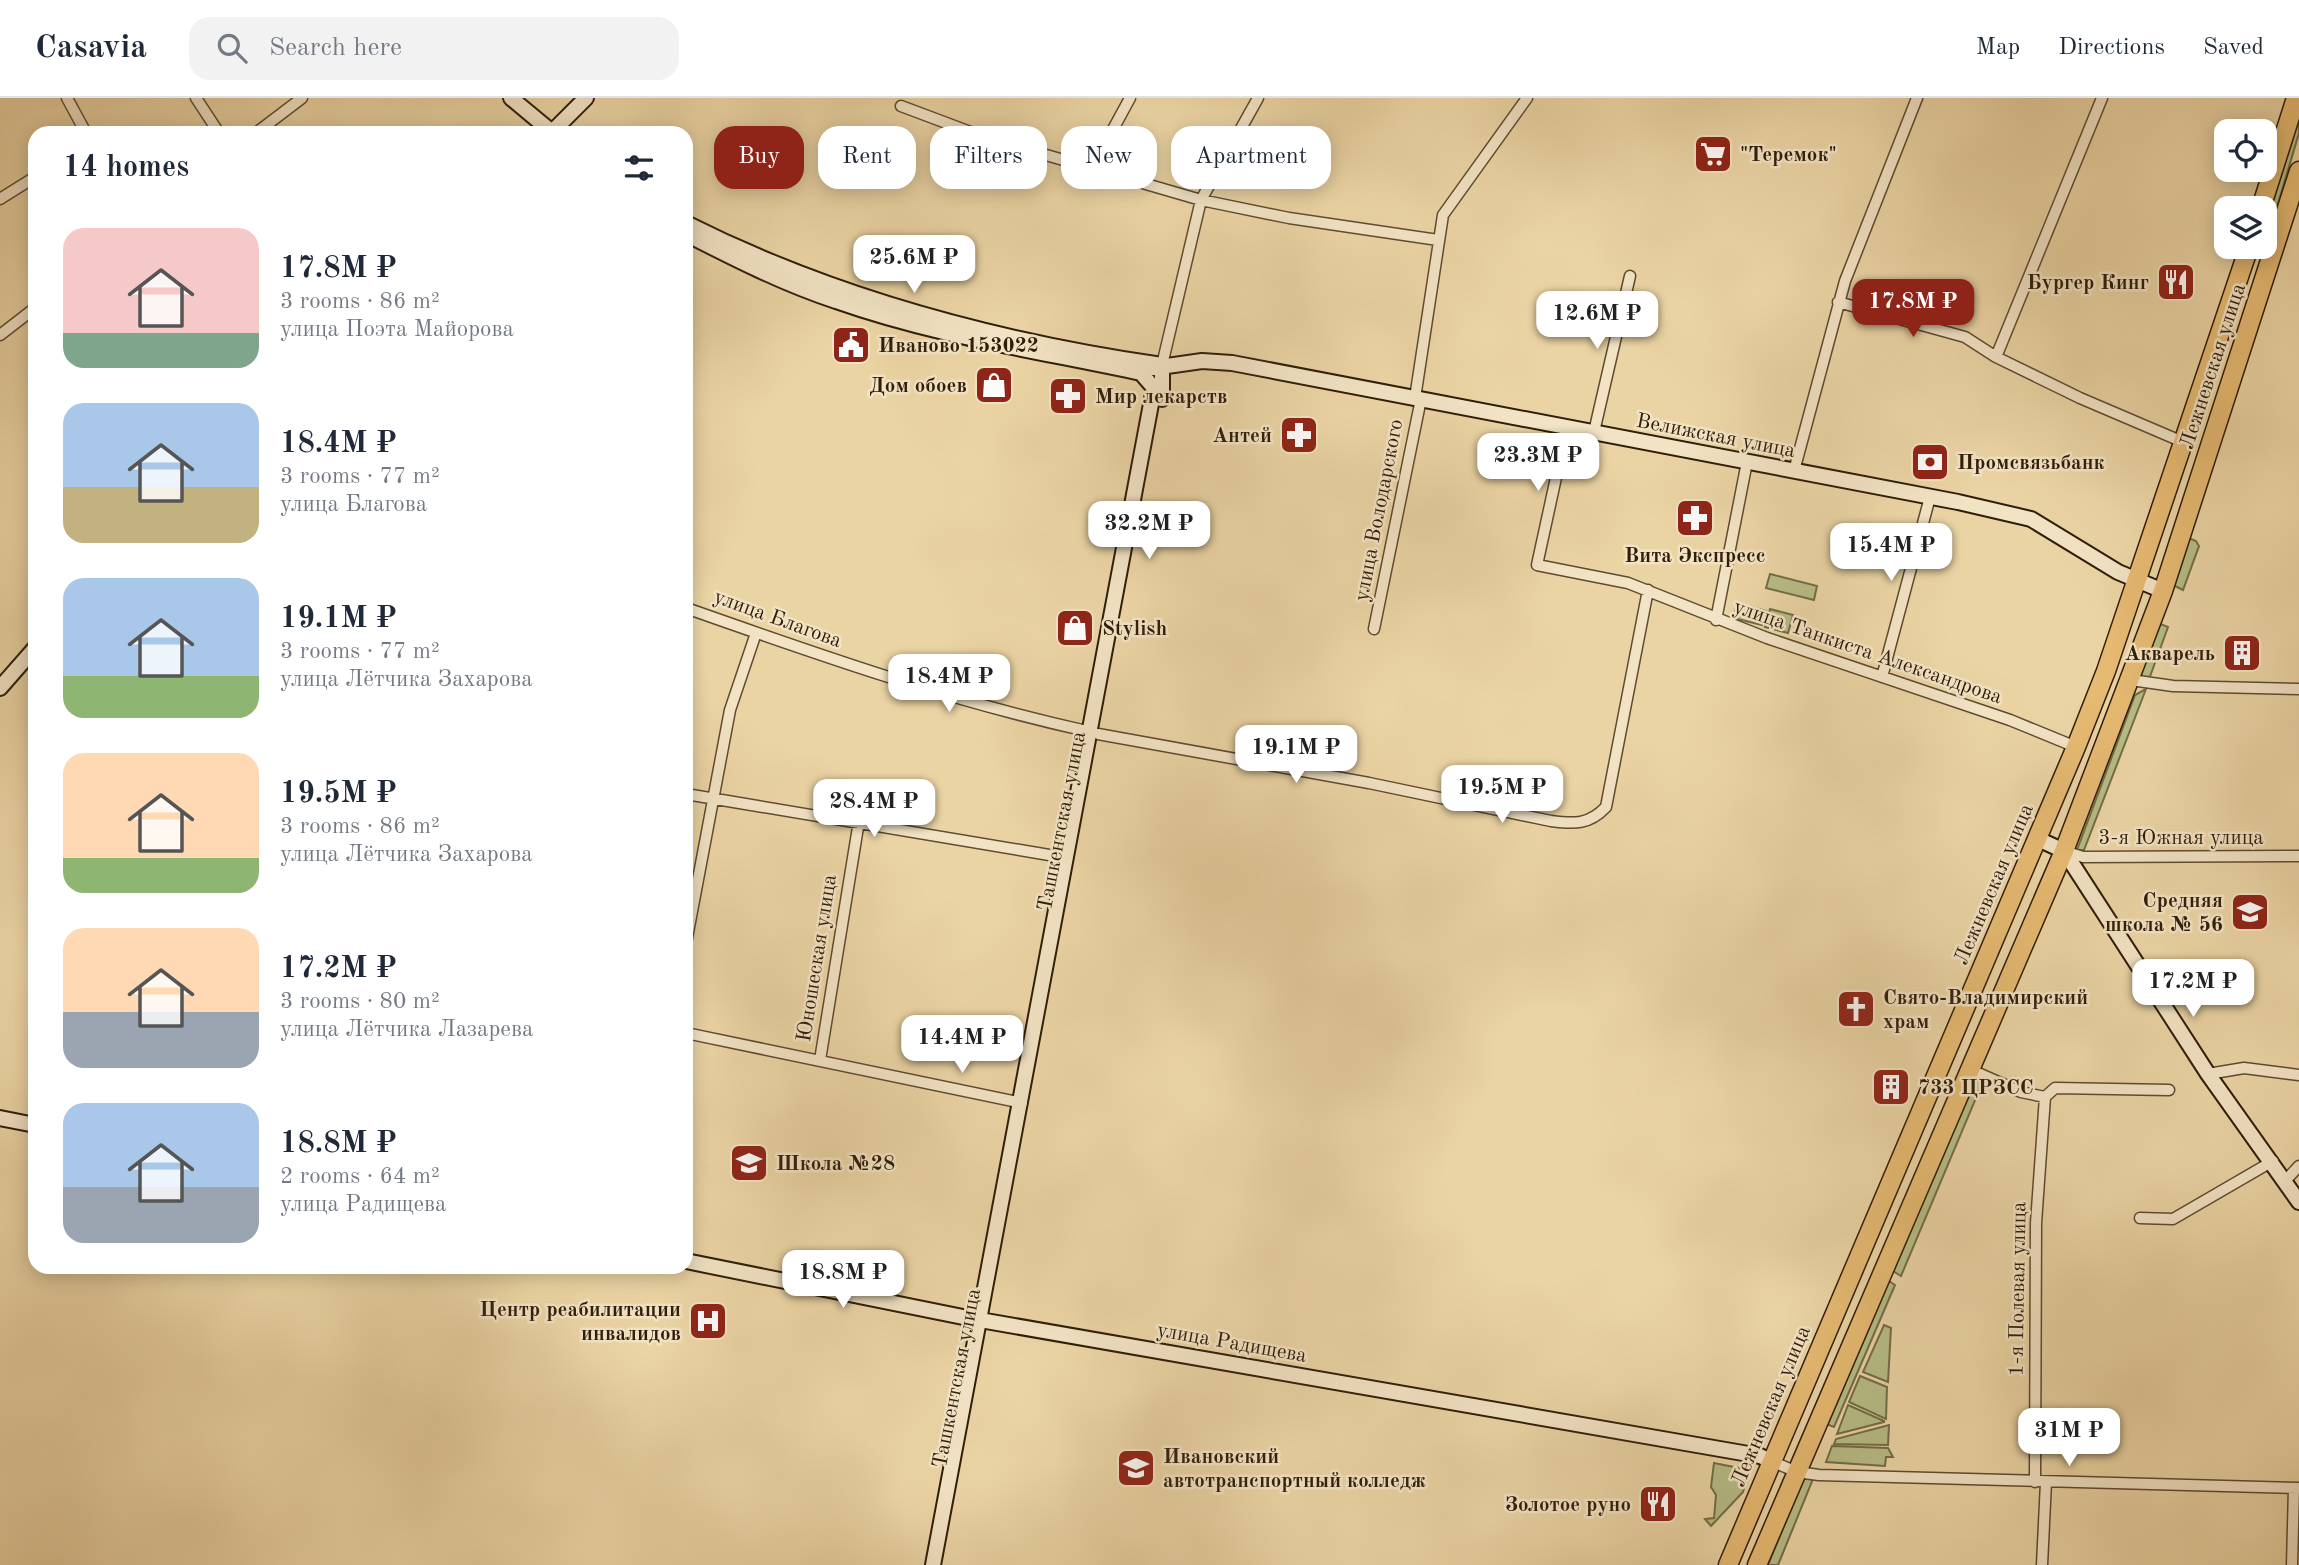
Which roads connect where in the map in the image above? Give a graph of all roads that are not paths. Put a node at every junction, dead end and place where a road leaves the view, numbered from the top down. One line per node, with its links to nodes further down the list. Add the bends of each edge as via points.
1 (66, 98): 14 (street)
2 (197, 98): 15 (street)
3 (302, 98): 16 (street)
4 (512, 98): 17 (main road)
5 (573, 98): 18 (main road)
6 (586, 98): 19 (main road)
7 (1130, 98): 20 (street)
8 (1258, 98): 27 (street, Ташкентская улица)
9 (1527, 98): 30 (street, улица Володарского, via 1443,215)
10 (1917, 98): 35 (street)
11 (2102, 98): 38 (street)
12 (2296, 98): 25 (highway)
13 (901, 106): 21 (street)
14 (82, 126)
15 (215, 126)
16 (266, 126)
17 (541, 126)
18 (548, 126)
19 (550, 126)
20 (1115, 126)
21 (1061, 159)
22 (2299, 171): 33 (highway, Лежневская улица)
23 (28, 181): 26 (street)
24 (1157, 187): 27 (street)
25 (2265, 196)
26 (0, 199)
27 (1201, 200): 30 (street); 39 (street, Ташкентская улица)
28 (693, 226): 39 (main road, Велижская улица, via 784,268 914,313)
29 (693, 237): 39 (main road, Велижская улица, via 778,278 884,316 1026,350)
30 (1438, 240): 41 (street, улица Володарского)
31 (2244, 259): 44 (highway, Лежневская улица)
32 (2253, 259): 33 (highway)
33 (2267, 270): 50 (highway, Лежневская улица)
34 (1630, 276): 43 (street)
35 (1838, 302): 38 (street, via 1965,337); 46 (street)
36 (28, 313): 37 (street)
37 (0, 335)
38 (1996, 357): 44 (street)
39 (1150, 367): 40 (main road, Ташкентская улица); 40 (main road); 41 (main road, Велижская улица, via 1232,363)
40 (1158, 390): 60 (main road, Ташкентская улица)
41 (1418, 398): 42 (main road, Велижская улица); 53 (street, улица Володарского)
42 (1567, 427): 43 (main road, Велижская улица); 49 (street, улица Танкиста Александрова, via 1537,565)
43 (1594, 432): 45 (main road, Велижская улица)
44 (2183, 442): 48 (highway, Лежневская улица)
45 (1747, 462): 46 (main road, Велижская улица); 52 (street)
46 (1794, 471): 47 (main road, Велижская улица)
47 (1930, 497): 48 (main road, Велижская улица, via 2031,519); 56 (street)
48 (2137, 581): 50 (main road, Велижская улица); 61 (highway, Лежневская улица)
49 (1648, 590): 52 (street, улица Танкиста Александрова); 60 (street, улица Благова, via 1606,807 1581,824)
50 (2163, 591): 57 (highway, Лежневская улица)
51 (693, 611): 54 (street, улица Благова)
52 (1716, 620): 56 (street, улица Танкиста Александрова)
53 (1374, 629)
54 (755, 633): 60 (street, улица Благова, via 941,696); 63 (street, via 730,710)
55 (28, 656): 58 (main road)
56 (1882, 677): 61 (street, улица Танкиста Александрова)
57 (2131, 680): 59 (street, via 2173,686); 66 (highway, Лежневская улица)
58 (0, 688)
59 (2299, 689)
60 (1095, 733): 68 (main road, Ташкентская улица)
61 (2076, 747): 65 (highway, Лежневская улица)
62 (693, 796): 63 (street)
63 (714, 800): 64 (street); 69 (street)
64 (859, 821): 68 (street); 71 (street, Юношеская улица)
65 (2038, 839): 66 (main road); 87 (highway, Лежневская улица)
66 (2064, 851): 67 (street, 3-я Южная улица, via 2083,857); 72 (highway, Лежневская улица); 73 (main road)
67 (2299, 856)
68 (1071, 858): 77 (main road, Ташкентская улица)
69 (693, 907)
70 (693, 1033): 71 (street)
71 (820, 1060): 77 (street)
72 (1968, 1069): 76 (street, via 2021,1092); 88 (highway, Лежневская улица)
73 (2208, 1074): 74 (street, via 2244,1068); 80 (main road)
74 (2299, 1075)
75 (2169, 1090): 76 (street, via 2055,1088)
76 (2045, 1097): 89 (street, 1-я Полевая улица, via 2035,1223)
77 (1025, 1104): 86 (main road, Ташкентская улица)
78 (0, 1118): 79 (main road)
79 (28, 1124)
80 (2273, 1161): 82 (main road); 84 (street, via 2174,1219)
81 (2299, 1166): 82 (street)
82 (2285, 1181): 83 (main road)
83 (2298, 1197)
84 (2140, 1218)
85 (693, 1262): 86 (main road, улица Радищева)
86 (985, 1320): 87 (main road, улица Радищева); 92 (main road, Ташкентская улица); 93 (main road, Ташкентская улица)
87 (1771, 1461): 88 (street); 94 (highway, Лежневская улица)
88 (1797, 1472): 89 (street); 95 (highway, Лежневская улица)
89 (2035, 1482): 90 (street)
90 (2046, 1482): 91 (street); 96 (street)
91 (2296, 1488): 97 (street)
92 (933, 1565)
93 (941, 1565)
94 (1728, 1565)
95 (1757, 1565)
96 (2042, 1565)
97 (2292, 1565)

